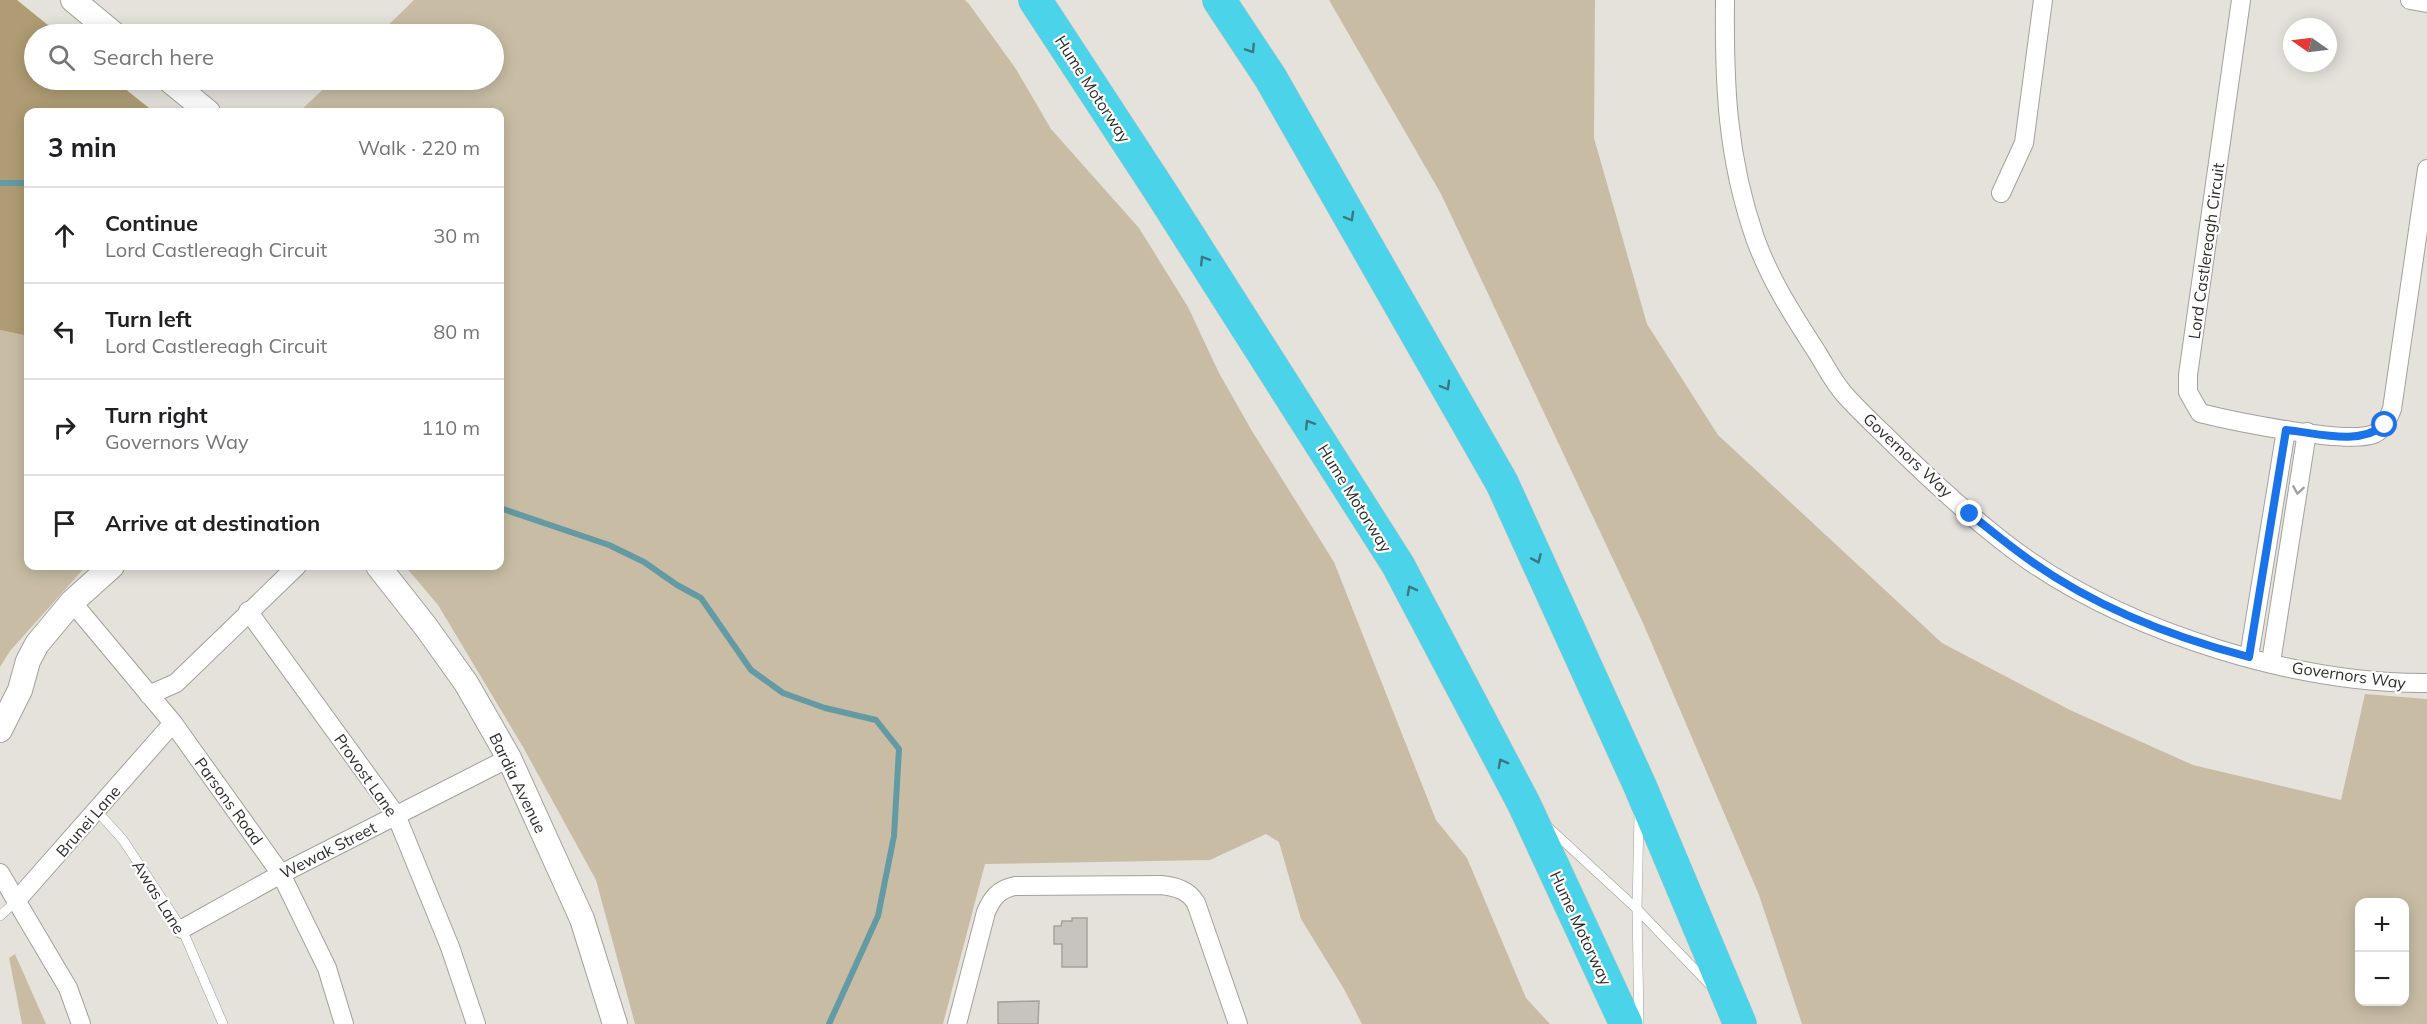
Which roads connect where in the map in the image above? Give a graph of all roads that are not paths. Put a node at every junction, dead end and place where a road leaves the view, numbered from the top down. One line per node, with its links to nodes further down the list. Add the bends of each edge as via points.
1 (73, 0): 9 (street)
2 (1035, 0): 29 (highway, Hume Motorway, one-way to 2, via 1398,565)
3 (1219, 0): 28 (highway, one-way to 28, via 1270,77 1502,483)
4 (1725, 0): 21 (street, Governors Way, via 1727,116 1737,181 1756,240 1783,302 1844,393 1970,514 2028,560 2142,622)
5 (2043, 0): 13 (street, via 2024,143)
6 (2241, 0): 14 (street, Lord Castlereagh Circuit, via 2188,392 2200,413)
7 (2410, 0): 8 (street)
8 (2427, 3)
9 (102, 24)
10 (181, 90): 11 (street)
11 (203, 108)
12 (2427, 169): 15 (street, Lord Castlereagh Circuit, via 2389,417 2374,434 2357,437)
13 (2001, 193)
14 (2286, 430): 15 (street, Lord Castlereagh Circuit); 21 (street)
15 (2307, 432): 22 (street, one-way to 22)
16 (108, 570): 19 (street)
17 (293, 570): 20 (street)
18 (381, 570): 27 (street, Bardia Avenue, via 466,683)
19 (72, 602): 24 (street, Parsons Road); 26 (street, via 37,644)
20 (248, 611): 24 (street, via 176,682); 31 (street, Provost Lane)
21 (2249, 657): 22 (street, Governors Way)
22 (2271, 662): 23 (street, Governors Way, via 2315,673 2393,683)
23 (2427, 683)
24 (149, 695): 25 (street, Parsons Road)
25 (173, 723): 30 (street, Brunei Lane); 33 (street, Parsons Road)
26 (0, 730)
27 (509, 758): 31 (street, Wewak Street); 43 (street, Bardia Avenue, via 582,920)
28 (1640, 786): 35 (lane); 38 (highway)
29 (1524, 804): 35 (lane); 46 (highway, Hume Motorway)
30 (97, 811): 34 (street, Brunei Lane); 37 (lane, Awas Lane, via 123,840)
31 (396, 815): 33 (street, Wewak Street); 42 (street, Provost Lane)
32 (0, 873): 34 (street)
33 (281, 874): 37 (street, Wewak Street); 41 (street, Parsons Road, via 327,968)
34 (17, 900): 36 (lane, Brunei Lane); 39 (street, via 68,988)
35 (1637, 909): 38 (lane); 47 (lane)
36 (0, 916)
37 (182, 929): 40 (lane, Awas Lane)
38 (1738, 1017)
39 (81, 1024)
40 (223, 1024)
41 (345, 1024)
42 (476, 1024)
43 (615, 1024)
44 (957, 1024): 45 (street, via 986,912 1001,891 1015,886 1137,885 1173,886 1193,897)
45 (1238, 1024)
46 (1626, 1024)
47 (1639, 1024)

